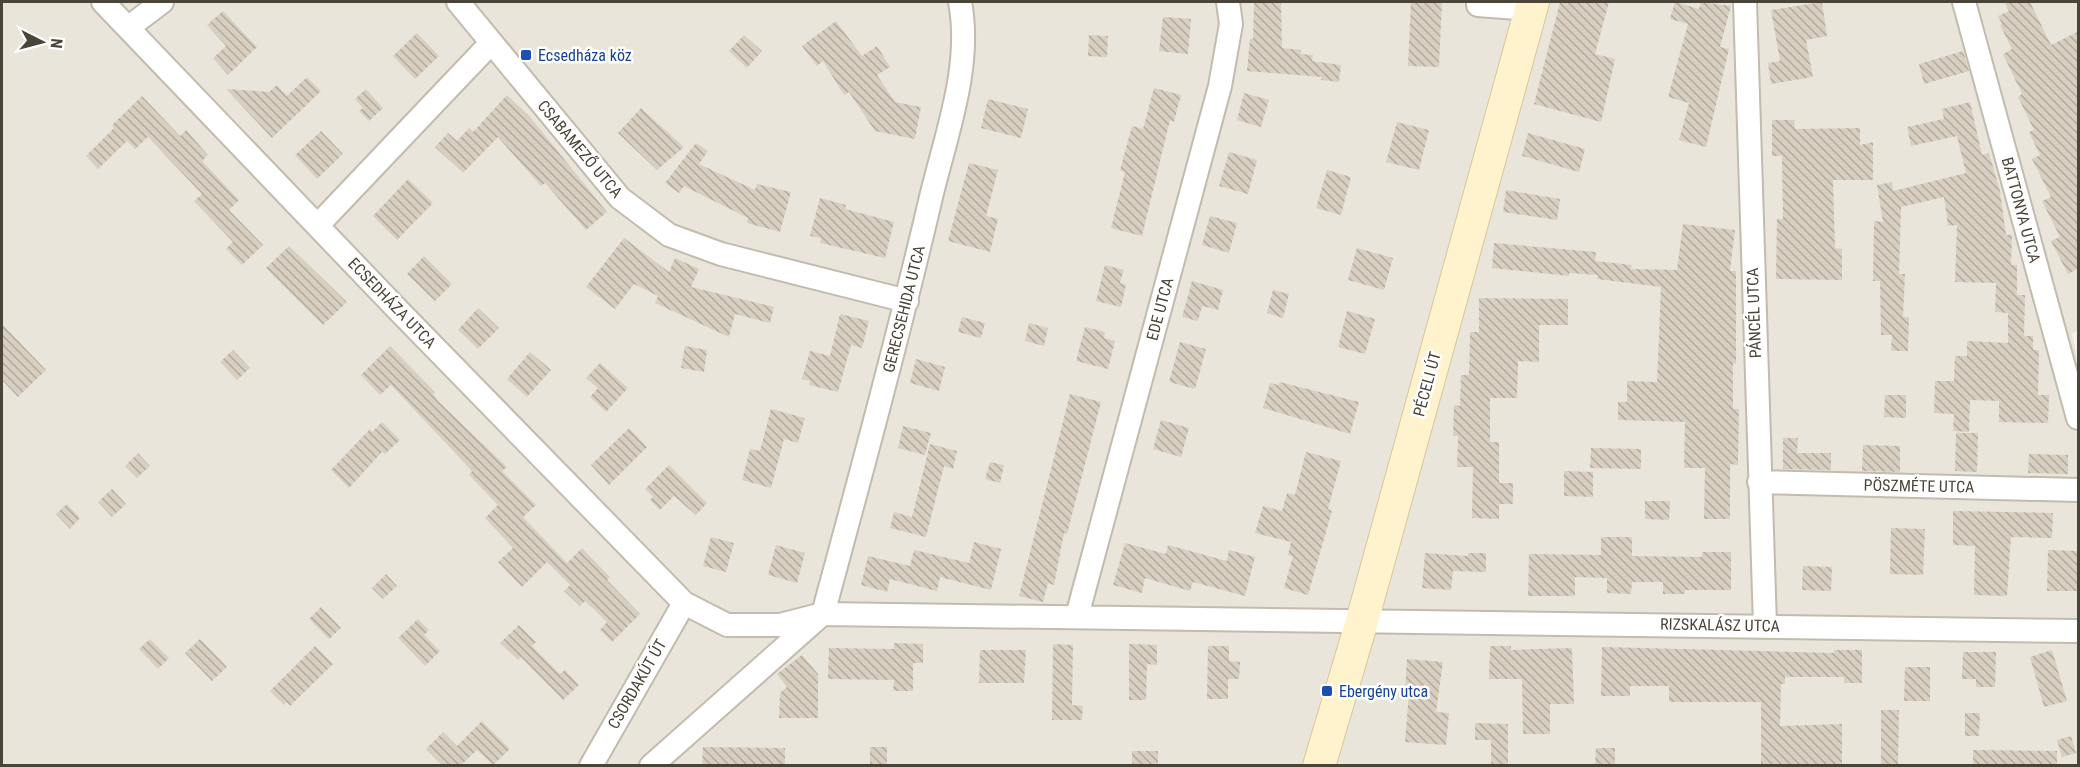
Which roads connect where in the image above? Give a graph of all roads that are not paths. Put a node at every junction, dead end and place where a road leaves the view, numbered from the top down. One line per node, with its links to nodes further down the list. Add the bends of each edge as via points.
1 (103, 2): 10 (street, ECSEDHÁZA UTCA)
2 (162, 2): 10 (street)
3 (458, 2): 11 (street, CSABAMEZŐ UTCA)
4 (960, 2): 13 (street, GERECSEHIDA UTCA, via 962,64)
5 (1228, 2): 19 (street, EDE UTCA, via 1231,24 1220,86)
6 (1478, 2): 9 (street)
7 (1745, 2): 15 (street, PÁNCÉL UTCA)
8 (1964, 2): 14 (street, BATTONYA UTCA)
9 (1532, 5): 20 (main road, PÉCELI ÚT)
10 (129, 27): 12 (street, ECSEDHÁZA UTCA)
11 (491, 43): 12 (street); 13 (street, CSABAMEZŐ UTCA, via 620,198 669,235 721,254)
12 (318, 225): 17 (street, ECSEDHÁZA UTCA)
13 (907, 302): 18 (street, GERECSEHIDA UTCA)
14 (2079, 418)
15 (1759, 482): 16 (street, PÖSZMÉTE UTCA); 21 (street, PÁNCÉL UTCA)
16 (2079, 490)
17 (684, 603): 18 (street, via 726,625 780,625); 23 (street, CSORDAKÚT ÚT)
18 (823, 614): 19 (street); 24 (street)
19 (1077, 616): 20 (street)
20 (1362, 621): 21 (street, RIZSKALÁSZ UTCA); 25 (main road, PÉCELI ÚT)
21 (1765, 625): 22 (street, RIZSKALÁSZ UTCA)
22 (2079, 632)
23 (591, 765)
24 (651, 765)
25 (1318, 765)

